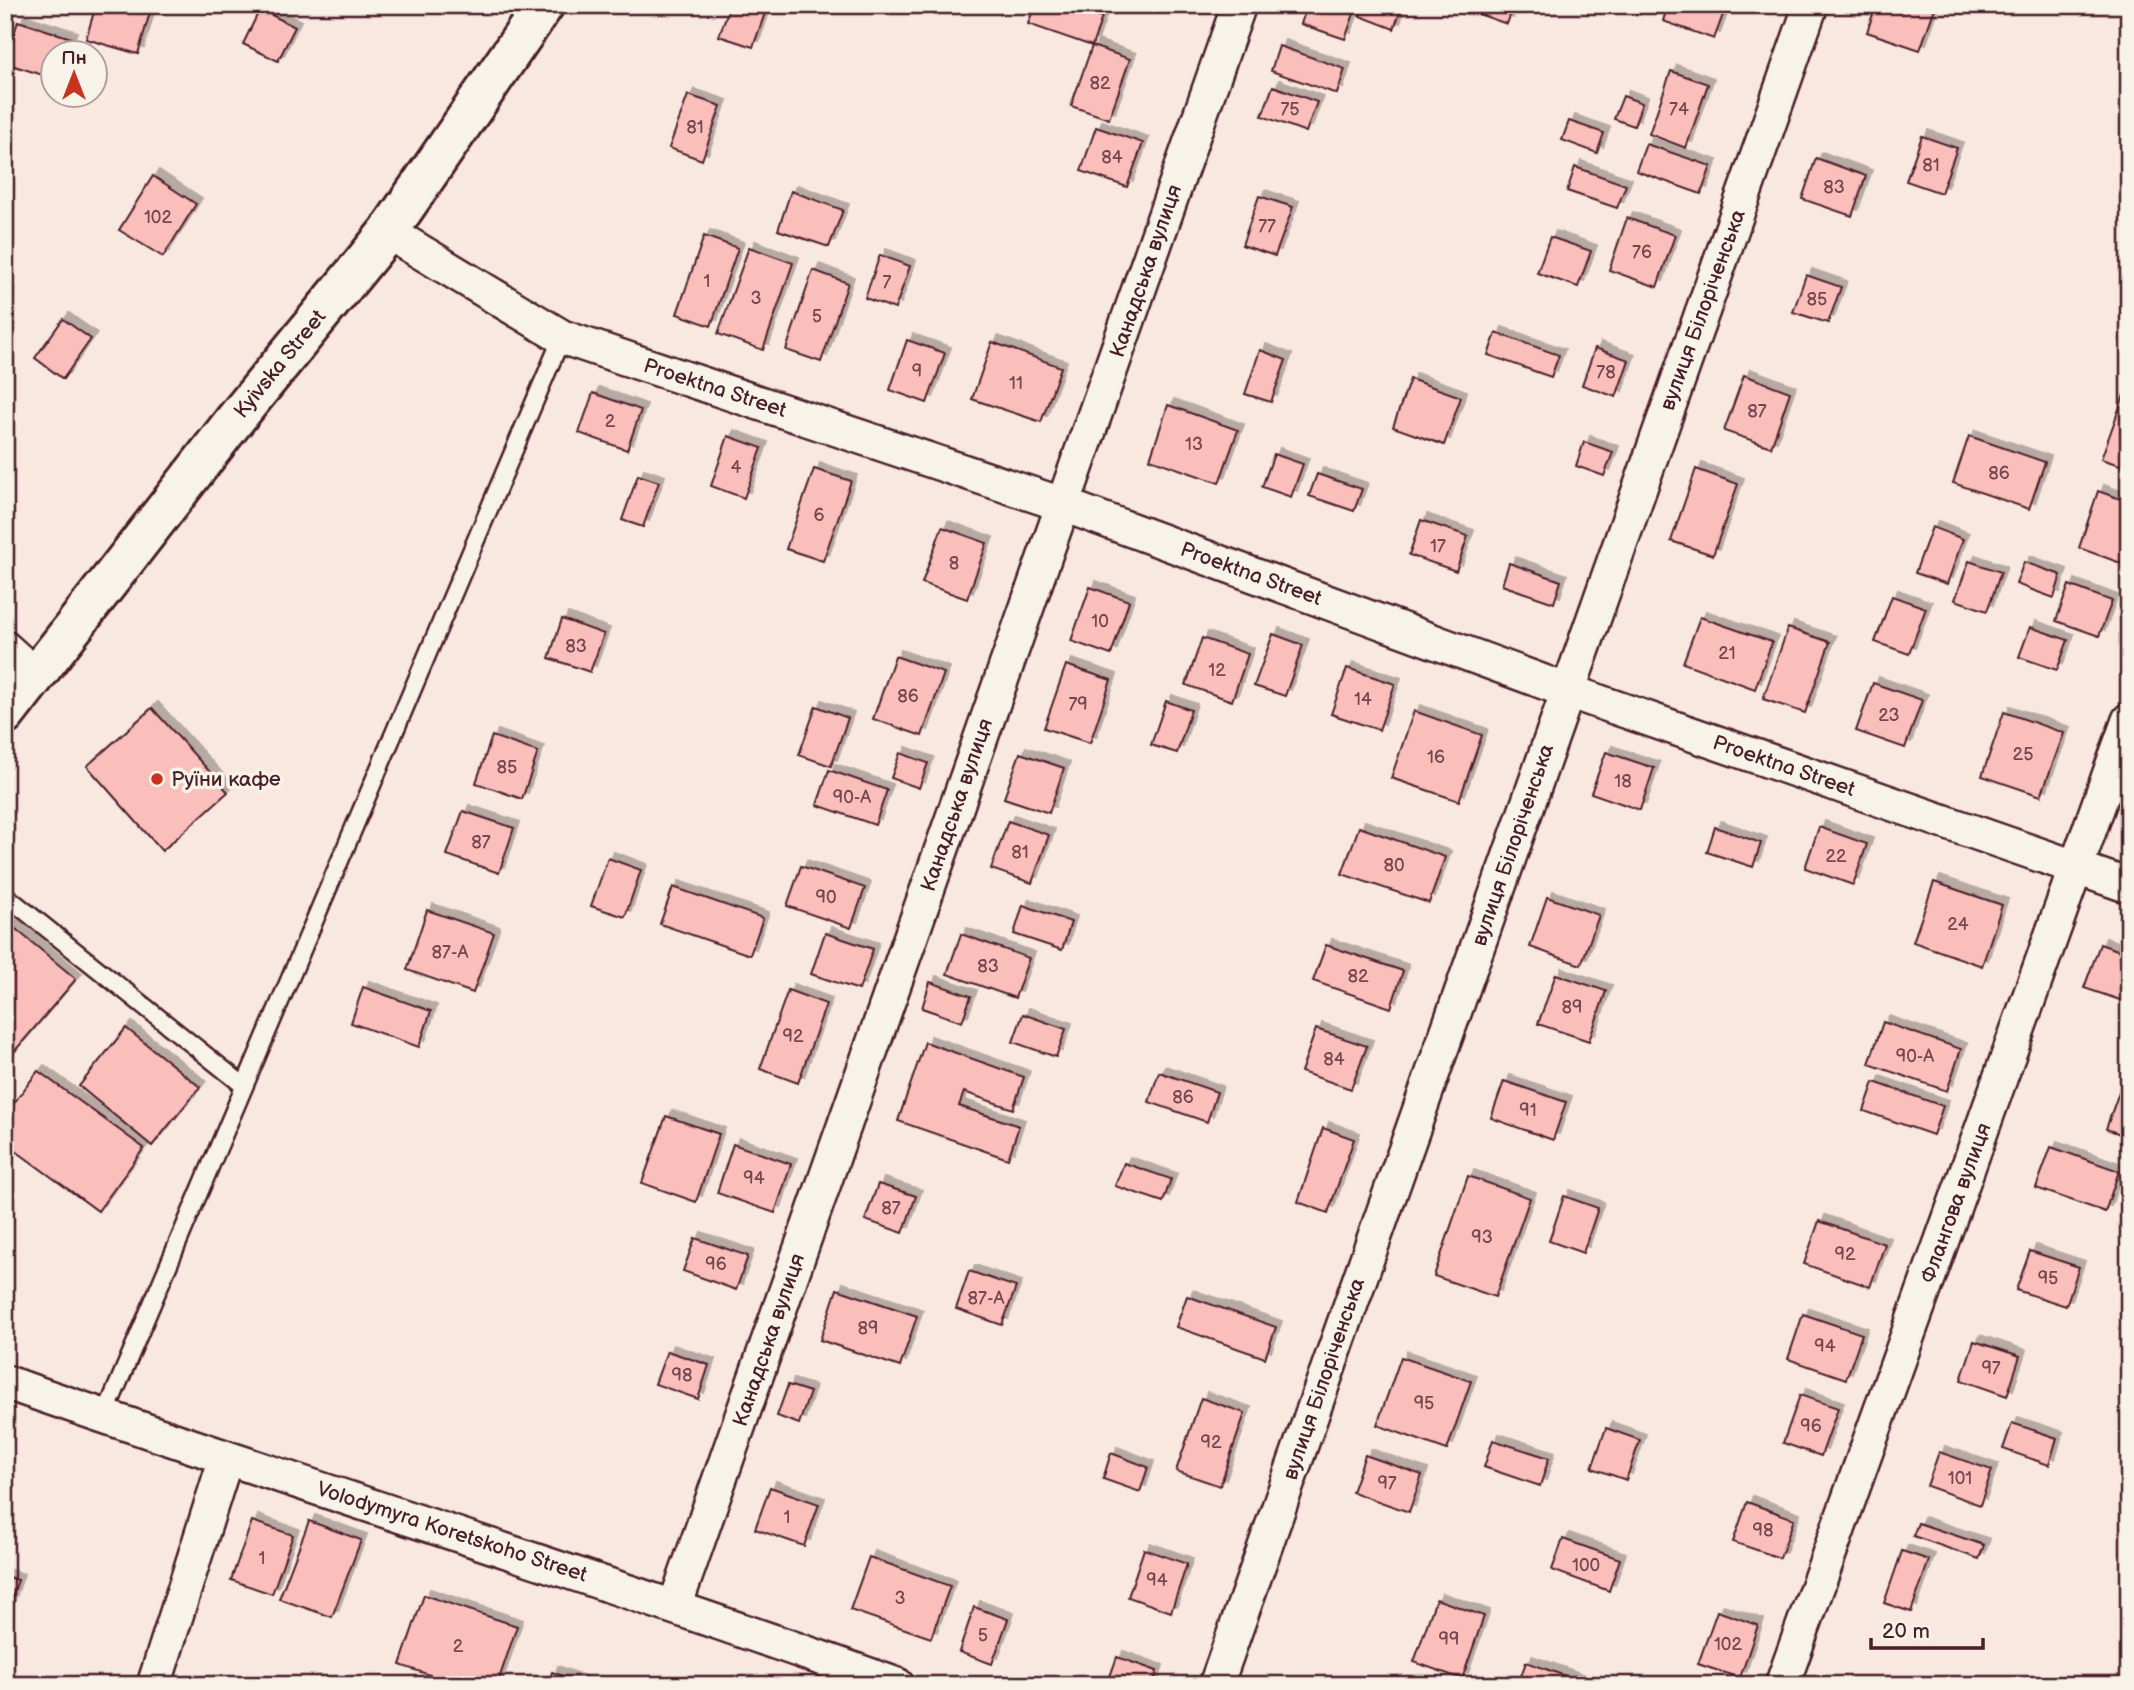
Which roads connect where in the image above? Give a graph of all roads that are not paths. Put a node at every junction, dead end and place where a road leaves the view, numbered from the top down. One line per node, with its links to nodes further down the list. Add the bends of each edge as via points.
1 (544, 5): 4 (highway, Kyivska Street)
2 (1239, 5): 6 (street, Канадська вулиця)
3 (1811, 5): 9 (street, вулиця Білоріченська)
4 (388, 232): 5 (street, Proektna Street); 8 (highway, Kyivska Street)
5 (562, 337): 6 (street, Proektna Street); 15 (lane)
6 (1064, 505): 9 (street, Proektna Street); 19 (street, Канадська вулиця)
7 (5, 648): 8 (street)
8 (36, 676): 10 (highway, Kyivska Street)
9 (1568, 691): 12 (street, Proektna Street); 22 (street, вулиця Білоріченська)
10 (5, 715)
11 (2129, 720): 12 (street, Флангова вулиця)
12 (2076, 868): 13 (street, Proektna Street); 23 (street, Флангова вулиця)
13 (2129, 886)
14 (5, 895): 15 (lane)
15 (243, 1085): 17 (lane)
16 (5, 1382): 17 (street, Volodymyra Koretskoho Street)
17 (104, 1417): 18 (street, Volodymyra Koretskoho Street)
18 (226, 1458): 19 (street, Volodymyra Koretskoho Street); 20 (street)
19 (675, 1605): 21 (street, Volodymyra Koretskoho Street)
20 (154, 1685)
21 (897, 1685)
22 (1216, 1685)
23 (1782, 1685)

